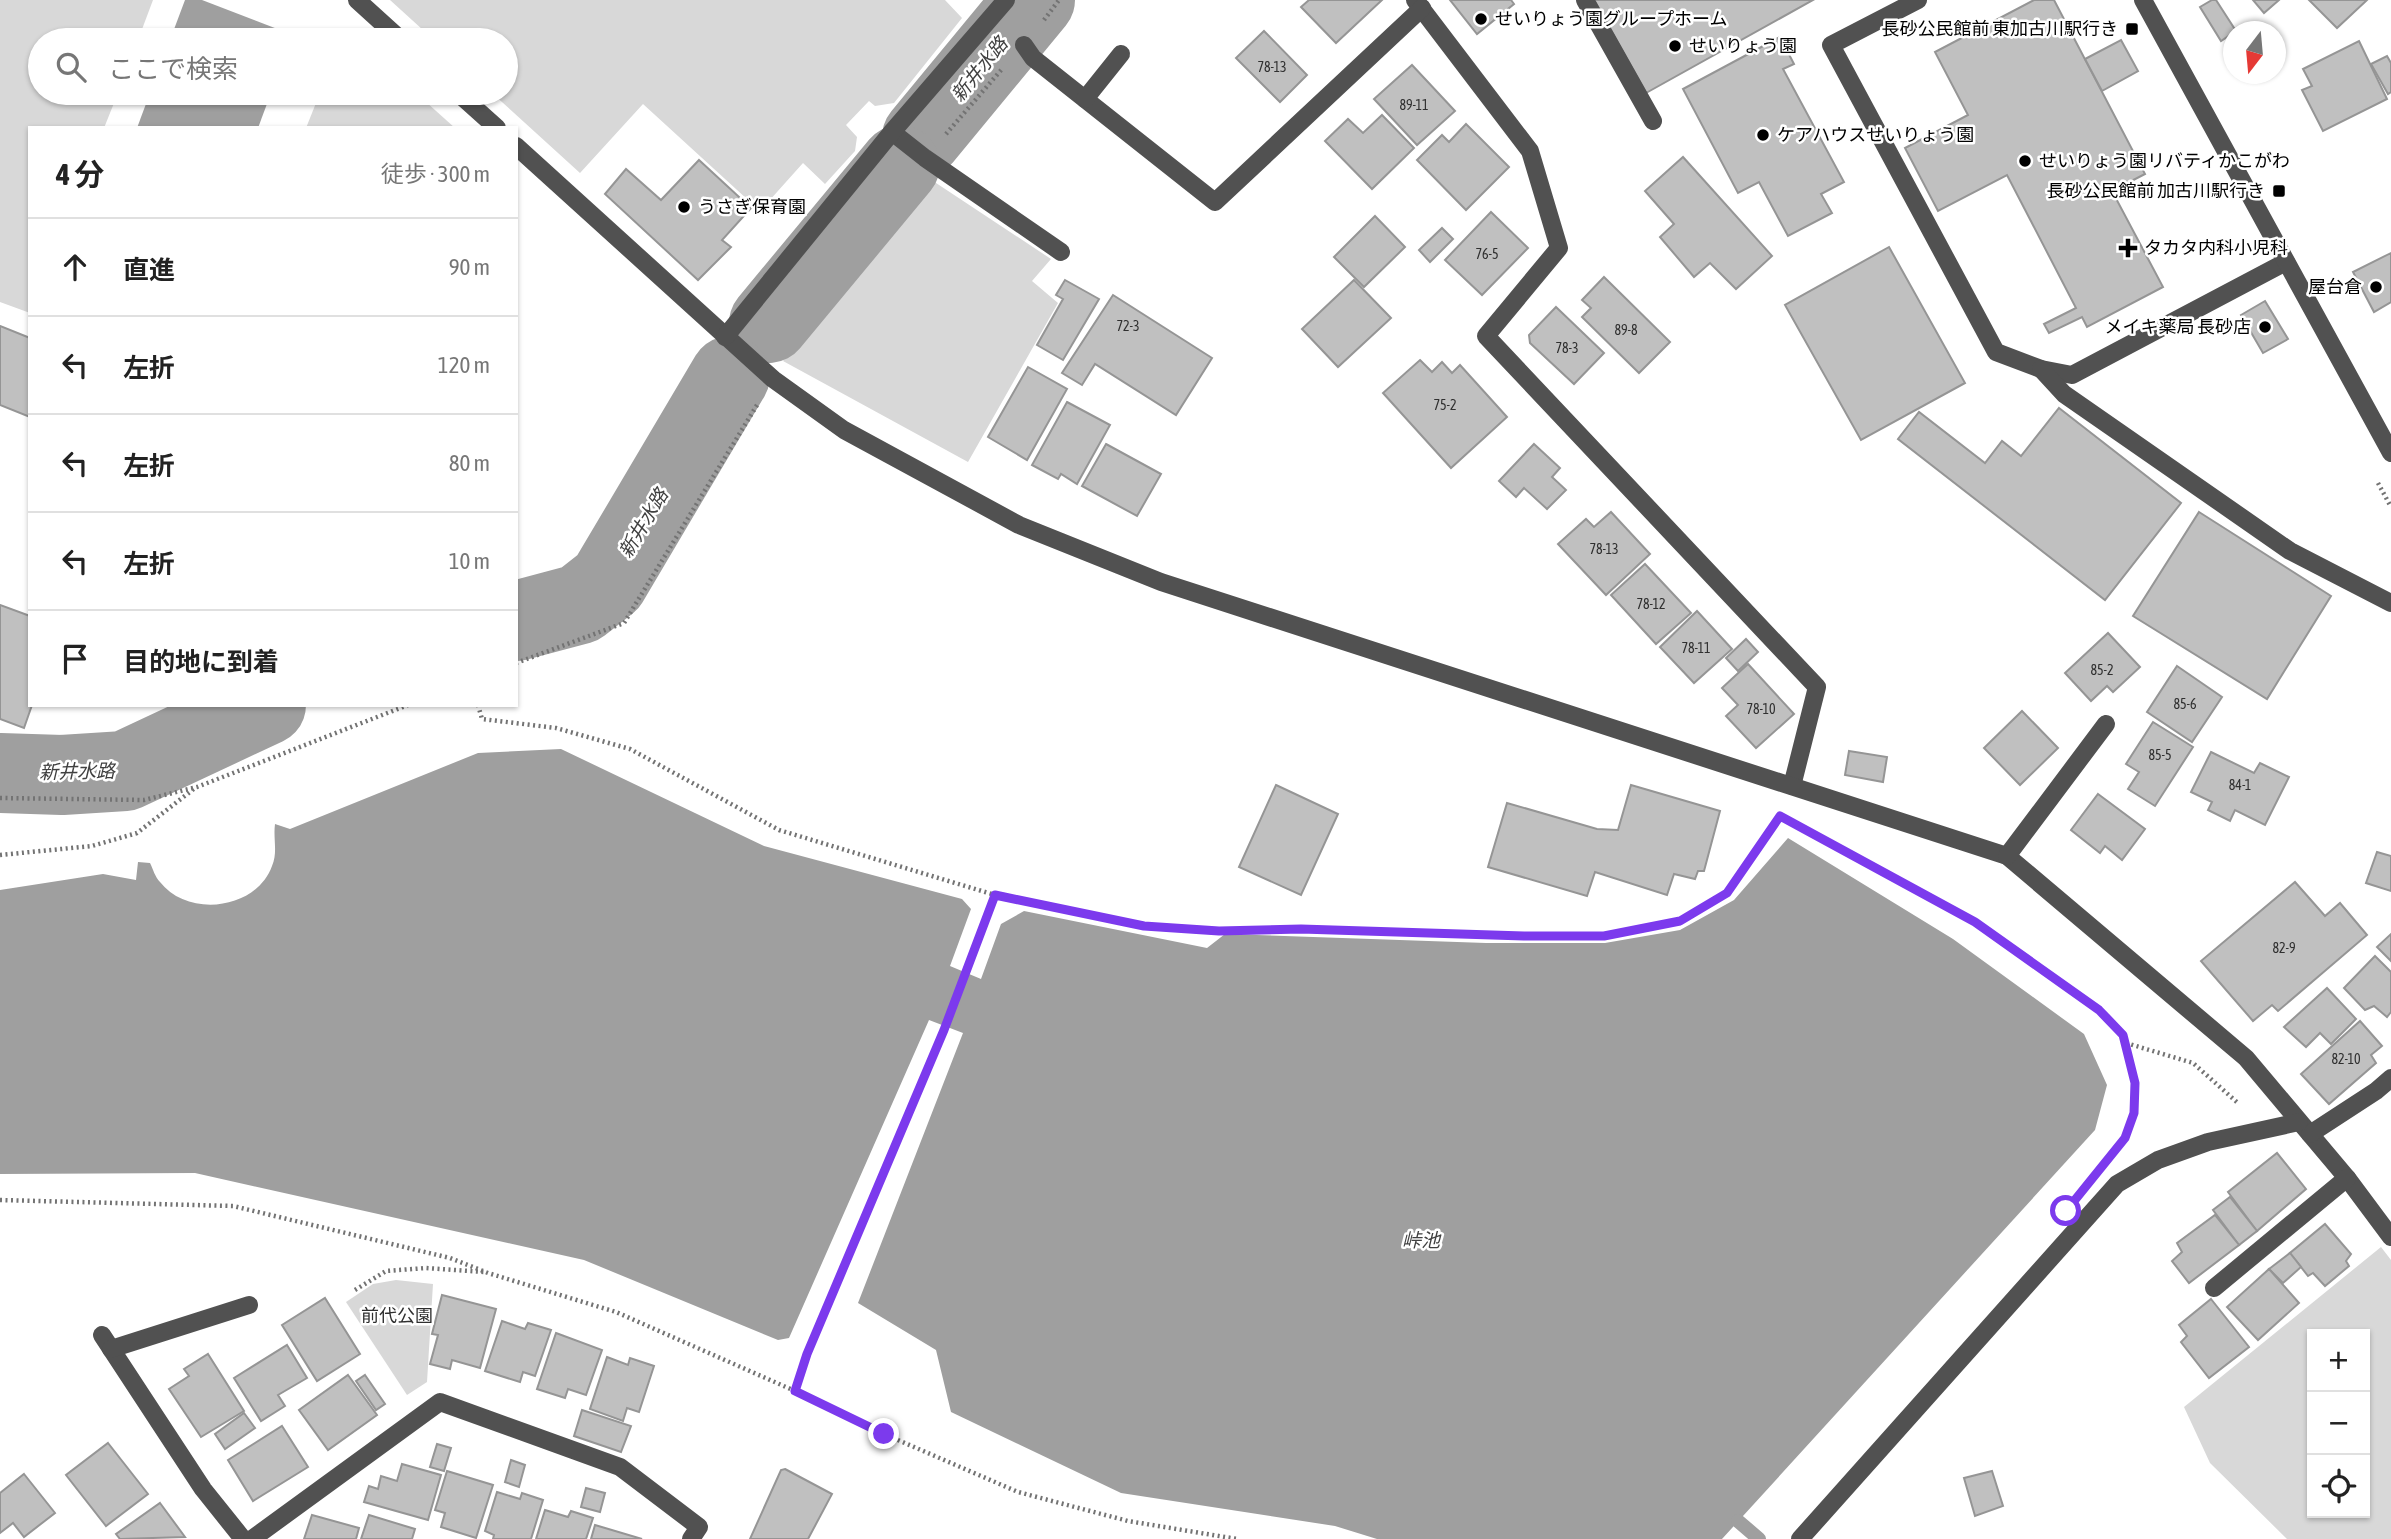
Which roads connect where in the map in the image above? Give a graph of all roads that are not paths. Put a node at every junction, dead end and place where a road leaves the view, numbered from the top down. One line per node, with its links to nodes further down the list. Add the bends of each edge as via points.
1 (357, 0): 7 (street)
2 (1006, 0): 14 (street)
3 (1585, 0): 12 (street)
4 (1918, 0): 19 (street, via 1831,45 1996,352)
5 (2143, 0): 17 (street)
6 (1418, 4): 10 (street, via 1215,202); 23 (street, via 1530,151 1559,248 1486,336 1818,687)
7 (388, 28)
8 (1024, 45): 10 (street, via 1032,58)
9 (1121, 54): 10 (street)
10 (1085, 99)
11 (471, 105): 13 (street)
12 (1653, 121)
13 (495, 126)
14 (891, 132): 16 (street); 18 (street)
15 (518, 148): 18 (street)
16 (1061, 252)
17 (2286, 262): 19 (street, via 2072,375); 20 (street)
18 (725, 337): 23 (street, via 773,379 844,430 1019,525 1161,582)
19 (2040, 369): 21 (street, via 2063,394 2290,551)
20 (2391, 453)
21 (2391, 603)
22 (2106, 724): 24 (street)
23 (1791, 786): 24 (street)
24 (2007, 856): 26 (street, via 2246,1058)
25 (2391, 1078): 26 (street, via 2376,1091)
26 (2305, 1128): 27 (street); 34 (street, via 2268,1129 2208,1142 2158,1160 2117,1184)
27 (2347, 1178): 28 (street); 29 (street)
28 (2391, 1237)
29 (2214, 1288)
30 (249, 1305): 31 (street, via 106,1342 203,1489)
31 (243, 1539)
32 (252, 1539): 33 (street, via 440,1402 620,1467 699,1527)
33 (691, 1539)
34 (1800, 1539)

